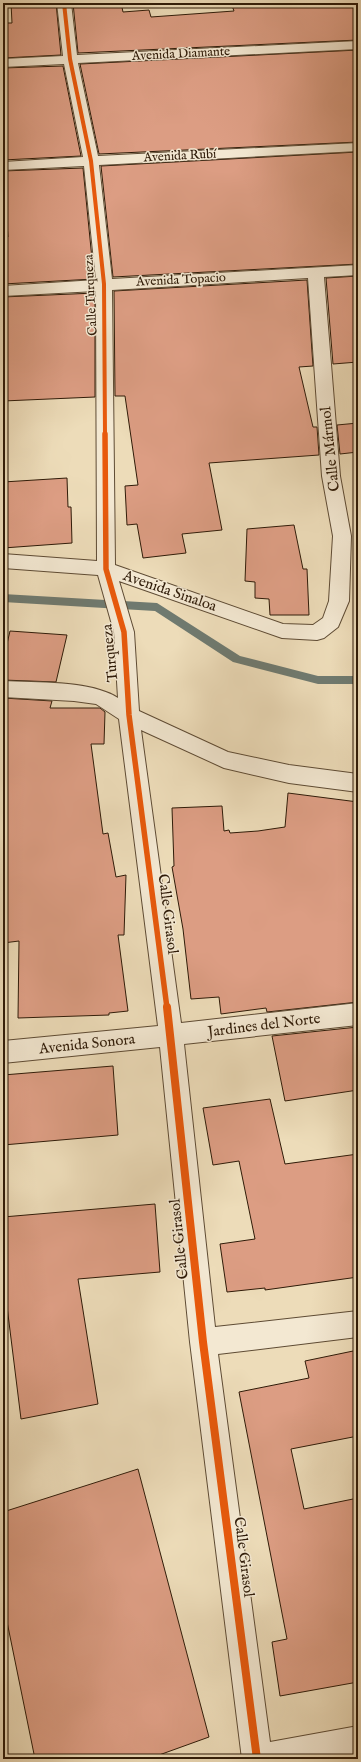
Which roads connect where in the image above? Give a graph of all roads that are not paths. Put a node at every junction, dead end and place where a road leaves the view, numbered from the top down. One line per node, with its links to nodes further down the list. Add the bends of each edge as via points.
1 (64, 3): 3 (street, Calle Turqueza)
2 (358, 44): 3 (street, Avenida Diamante)
3 (70, 59): 4 (street, Avenida Diamante); 6 (street, Calle Turqueza)
4 (3, 62)
5 (358, 147): 6 (street, Avenida Rubí)
6 (91, 161): 7 (street, Avenida Rubí); 10 (street, Calle Turqueza)
7 (3, 166)
8 (358, 270): 9 (street, Avenida Topacio)
9 (316, 274): 10 (street, Avenida Topacio); 15 (street, Calle Mármol, via 331,476 342,536 339,601)
10 (104, 284): 11 (street, Avenida Topacio); 13 (street, Calle Turqueza)
11 (3, 291)
12 (3, 561): 13 (street, Avenida Sinaloa)
13 (106, 569): 14 (street, Calle Turqueza); 15 (street, Avenida Sinaloa, via 282,631 317,633)
14 (111, 588): 17 (street, Turqueza, via 124,632)
15 (331, 622)
16 (3, 689): 17 (street, via 101,697)
17 (129, 715): 18 (street, via 224,760 289,774); 20 (street, Calle Girasol)
18 (358, 783)
19 (358, 1014): 20 (street, Jardines del Norte)
20 (171, 1035): 21 (street, Avenida Sonora); 23 (street, Calle Girasol)
21 (3, 1052)
22 (358, 1324): 23 (street)
23 (203, 1342): 25 (street, Calle Girasol)
24 (358, 1741): 25 (street)
25 (258, 1759)

